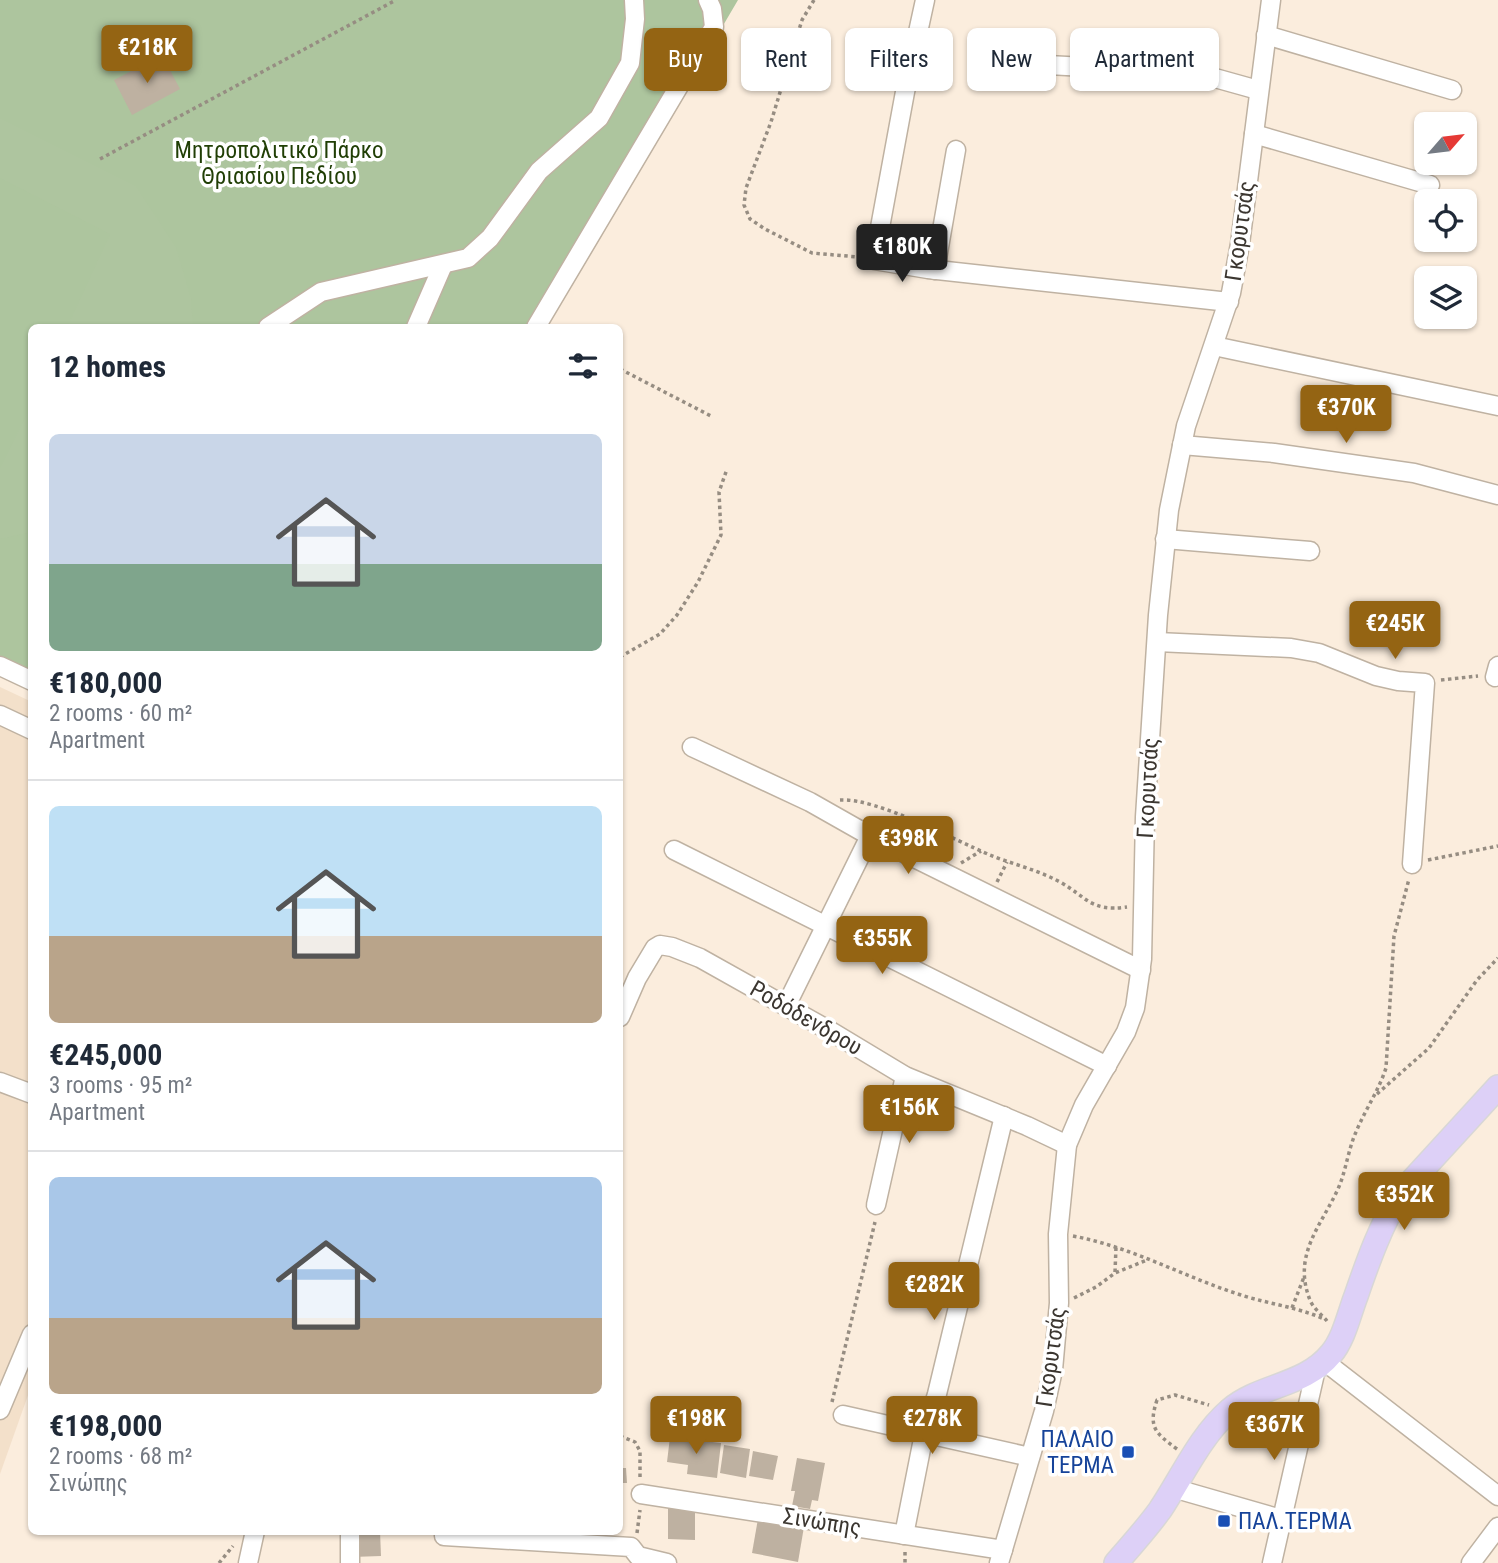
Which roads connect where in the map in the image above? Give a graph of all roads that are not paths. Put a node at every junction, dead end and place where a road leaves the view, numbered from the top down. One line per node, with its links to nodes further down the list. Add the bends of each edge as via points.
1 (634, 0): 12 (street, via 630,63 599,117 539,171 490,238 468,258)
2 (708, 0): 17 (street, via 714,27)
3 (925, 0): 13 (street, via 874,260)
4 (1271, 0): 5 (street, Γκορυτσάς)
5 (1266, 35): 7 (street, Γκορυτσάς); 8 (street)
6 (1056, 65): 7 (street, via 1197,73)
7 (1258, 90): 9 (street, Γκορυτσάς)
8 (1452, 90)
9 (1254, 134): 11 (street); 14 (street, Γκορυτσάς)
10 (956, 150): 13 (street)
11 (1430, 185)
12 (443, 265): 15 (street, via 321,292); 16 (street)
13 (935, 270): 14 (street)
14 (1229, 303): 18 (street, Γκορυτσάς)
15 (273, 324)
16 (417, 324)
17 (538, 324)
18 (1214, 346): 19 (street); 20 (street, Γκορυτσάς)
19 (1498, 406)
20 (1182, 444): 21 (street, via 1414,473); 22 (street, Γκορυτσάς)
21 (1498, 495)
22 (1166, 539): 23 (street); 24 (street, Γκορυτσάς)
23 (1310, 551)
24 (1157, 642): 32 (street, via 1291,648 1319,653 1376,676 1425,682); 34 (street, Γκορυτσάς)
25 (0, 666): 26 (street)
26 (28, 679)
27 (0, 715): 28 (street)
28 (28, 728)
29 (692, 747): 30 (street, via 810,802)
30 (870, 836): 33 (street); 34 (street)
31 (674, 850): 33 (street)
32 (1412, 864)
33 (825, 927): 35 (street); 37 (street)
34 (1141, 970): 37 (street, Γκορυτσάς, via 1135,1008)
35 (786, 1006): 36 (street, Ροδόδενδρου, via 699,958 660,945 637,978); 38 (street, Ροδόδενδρου)
36 (623, 1010)
37 (1107, 1066): 43 (street, Γκορυτσάς)
38 (905, 1076): 42 (street, Ροδόδενδρου); 44 (street)
39 (0, 1082): 41 (street)
40 (1498, 1087): 46 (main road, via 1400,1194 1338,1342)
41 (28, 1092)
42 (1004, 1116): 43 (street, Ροδόδενδρου); 49 (street)
43 (1067, 1145): 50 (street, Γκορυτσάς, via 1053,1370)
44 (876, 1205)
45 (28, 1344): 47 (street)
46 (1320, 1365): 51 (main road, via 1227,1412); 53 (street); 54 (street)
47 (0, 1410)
48 (844, 1415): 49 (street)
49 (925, 1435): 50 (street); 58 (street)
50 (1030, 1457): 60 (street, Γκορυτσάς)
51 (1173, 1488): 54 (street); 64 (main road)
52 (640, 1494): 58 (street, Σινώπης)
53 (1498, 1496)
54 (1281, 1519): 65 (street)
55 (1498, 1527): 66 (street)
56 (254, 1535): 61 (street)
57 (350, 1535): 62 (street)
58 (904, 1535): 60 (street, Σινώπης)
59 (444, 1536): 63 (street, via 631,1548 638,1556)
60 (1001, 1556)
61 (248, 1563)
62 (350, 1563)
63 (667, 1563)
64 (1116, 1563)
65 (1272, 1563)
66 (1471, 1563)

